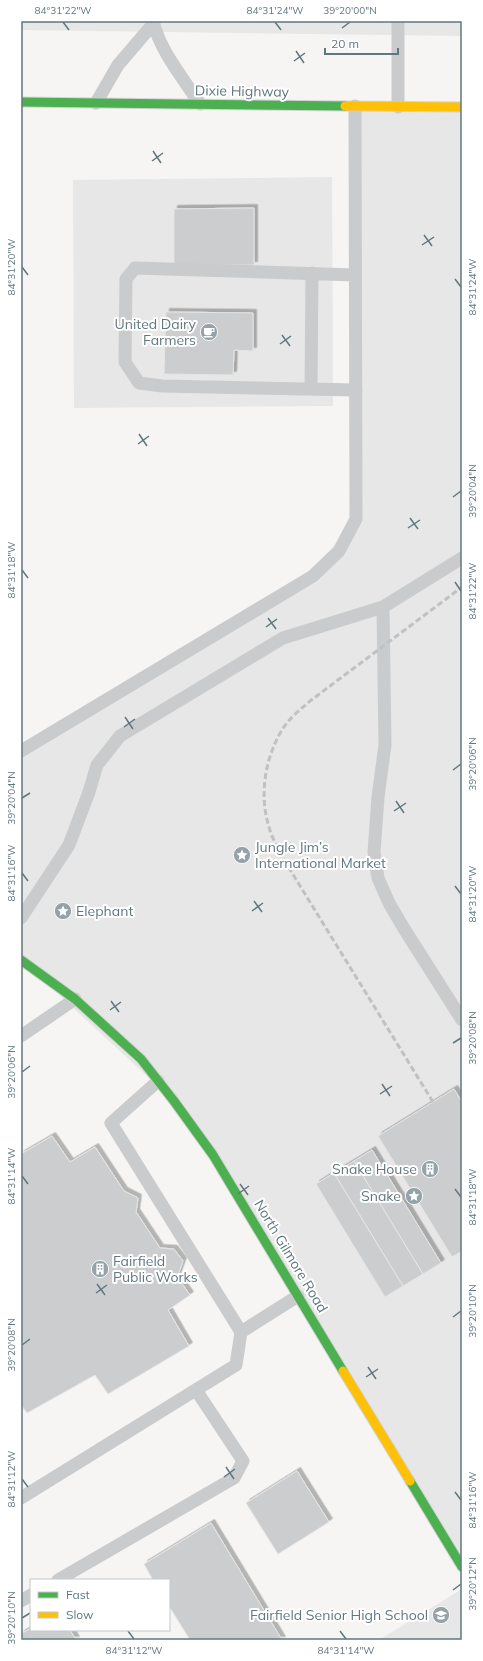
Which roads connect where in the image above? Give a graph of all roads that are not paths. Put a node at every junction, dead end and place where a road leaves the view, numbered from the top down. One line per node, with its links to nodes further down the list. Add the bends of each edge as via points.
1 (398, 21): 7 (lane)
2 (153, 22): 4 (lane, via 118,65); 5 (lane, via 170,58)
3 (21, 102): 4 (street, Dixie Highway)
4 (96, 103): 5 (street, Dixie Highway)
5 (200, 104): 6 (street, Dixie Highway)
6 (355, 106): 7 (street, Dixie Highway); 10 (lane)
7 (398, 106): 8 (street, Dixie Highway)
8 (462, 107)
9 (312, 274): 10 (lane); 11 (lane); 11 (lane, via 135,268 126,279 125,362 139,383 162,386)
10 (355, 274): 12 (lane)
11 (311, 390): 12 (lane)
12 (356, 390): 15 (lane, via 356,520 339,551 313,576)
13 (462, 558): 14 (lane)
14 (383, 608): 16 (lane, via 283,638 120,736 96,765 90,792 69,845); 19 (lane, via 385,745 374,852 378,878 392,909)
15 (21, 751)
16 (21, 918)
17 (21, 960): 18 (street, North Gilmore Road)
18 (75, 998): 20 (lane); 21 (street, North Gilmore Road, via 141,1059)
19 (462, 1020)
20 (21, 1036)
21 (158, 1081): 22 (street, North Gilmore Road, via 213,1155); 23 (lane, via 111,1123)
22 (298, 1296): 23 (lane); 26 (street, North Gilmore Road)
23 (241, 1332): 24 (lane, via 236,1365)
24 (196, 1390): 25 (lane); 27 (lane, via 243,1461 234,1478)
25 (21, 1498)
26 (460, 1562)
27 (60, 1579)
28 (30, 1596): 29 (lane)
29 (21, 1601)

